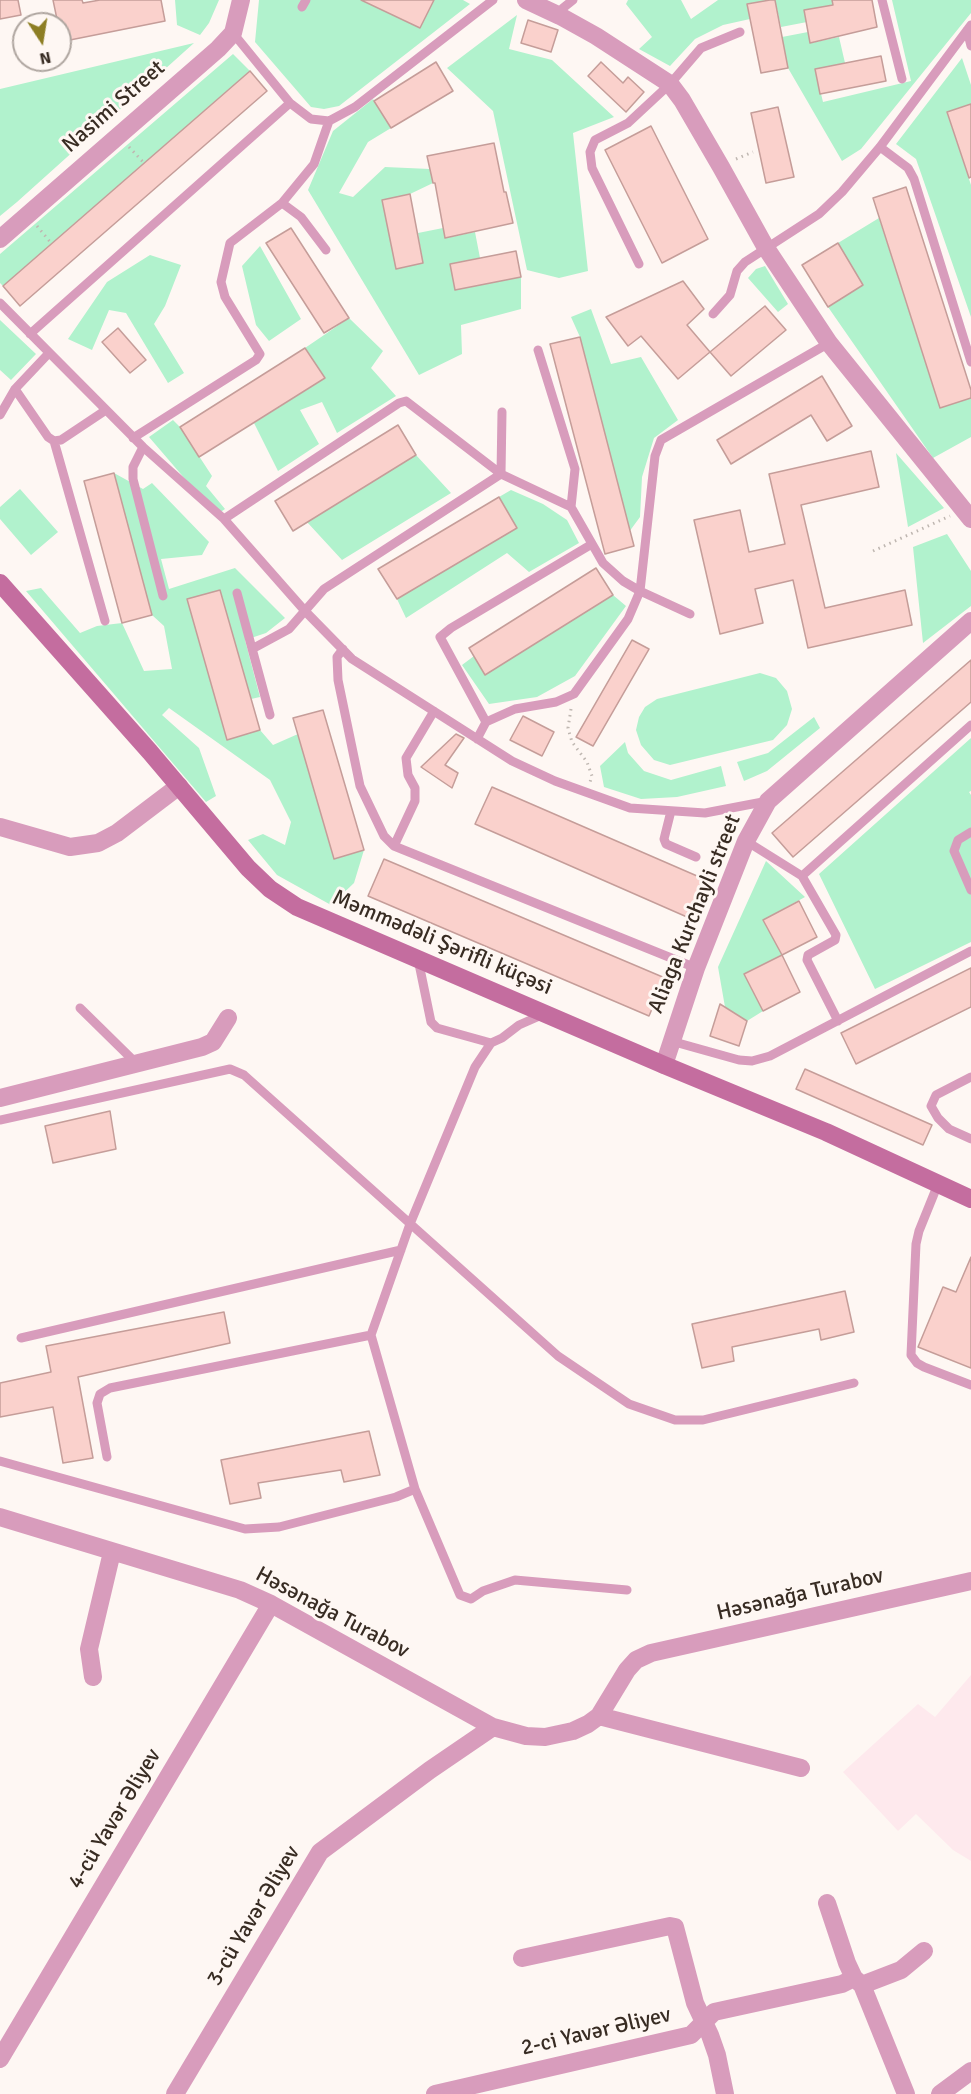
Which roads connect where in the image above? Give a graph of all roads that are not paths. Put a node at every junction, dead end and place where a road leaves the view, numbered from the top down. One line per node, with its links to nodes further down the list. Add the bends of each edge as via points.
1 (241, 0): 9 (street)
2 (493, 0): 14 (lane, via 355,107)
3 (526, 0): 6 (street)
4 (573, 0): 6 (lane)
5 (882, 0): 11 (lane)
6 (560, 16): 12 (street)
7 (969, 27): 10 (lane); 15 (lane)
8 (740, 32): 12 (lane, via 701,48)
9 (233, 33): 13 (lane); 17 (street, Nasimi Street)
10 (971, 46)
11 (902, 79)
12 (670, 84): 18 (street); 20 (lane, via 628,123 595,140 590,152 592,168)
13 (290, 103): 14 (lane, via 311,119); 23 (lane)
14 (329, 121): 16 (lane, via 314,164)
15 (880, 147): 18 (lane, via 819,214); 27 (lane, via 908,168 914,179)
16 (282, 203): 19 (lane, via 301,217); 32 (lane, via 230,243 221,282 225,297 260,354)
17 (0, 239)
18 (766, 248): 22 (lane, via 737,271 730,295); 24 (street)
19 (326, 250)
20 (639, 264)
21 (0, 303): 23 (lane)
22 (713, 314)
23 (30, 334): 26 (lane)
24 (829, 343): 37 (street); 41 (lane, via 661,440 655,456)
25 (538, 350): 36 (lane, via 575,469)
26 (49, 353): 28 (lane); 29 (lane)
27 (970, 356)
28 (15, 389): 31 (lane); 33 (lane)
29 (106, 410): 32 (lane); 33 (lane)
30 (502, 412): 35 (lane)
31 (0, 415)
32 (133, 438): 34 (lane)
33 (54, 441): 46 (lane)
34 (143, 447): 38 (lane); 43 (lane, via 133,467 133,479)
35 (501, 474): 36 (lane); 38 (lane, via 406,401); 44 (lane, via 324,589)
36 (572, 507): 39 (lane)
37 (967, 515)
38 (224, 519): 44 (lane)
39 (592, 544): 41 (lane, via 603,563); 52 (lane, via 440,637)
40 (0, 584): 55 (street, Məmmədəli Şərifli küçəsi)
41 (640, 591): 45 (lane); 52 (lane, via 628,619 574,694 556,702 515,709)
42 (237, 593): 48 (lane)
43 (162, 596)
44 (305, 611): 48 (lane, via 289,629); 49 (lane)
45 (690, 614)
46 (105, 621)
47 (971, 621): 56 (street, Aliaga Kurchayli street)
48 (252, 649): 51 (lane)
49 (343, 649): 50 (lane, via 352,659); 61 (lane, via 338,657 338,680 360,786 384,836)
50 (434, 711): 54 (lane); 61 (lane, via 406,758 415,801)
51 (270, 715)
52 (486, 722): 54 (lane)
53 (971, 725): 63 (lane)
54 (477, 739): 57 (lane, via 534,771 587,793 630,808)
55 (179, 786): 58 (street, via 98,843 70,847); 66 (street, Məmmədəli Şərifli küçəsi, via 270,889 297,907)
56 (768, 801): 57 (lane, via 705,813); 60 (street, Aliaga Kurchayli street)
57 (670, 811): 62 (lane, via 666,844)
58 (0, 827)
59 (971, 832): 64 (lane, via 958,840 954,851)
60 (746, 841): 63 (lane); 67 (street, Aliaga Kurchayli street)
61 (394, 846): 67 (lane)
62 (696, 857)
63 (802, 876): 71 (lane, via 836,935 835,940 807,960)
64 (971, 890)
65 (971, 951): 71 (lane)
66 (418, 959): 69 (street, Məmmədəli Şərifli küçəsi); 73 (lane, via 431,1022 437,1028)
67 (696, 968): 72 (street, Aliaga Kurchayli street)
68 (80, 1008): 74 (lane)
69 (545, 1014): 73 (lane); 75 (street, Məmmədəli Şərifli küçəsi)
70 (228, 1018): 74 (street, via 213,1042)
71 (838, 1021): 72 (lane, via 770,1056 752,1061)
72 (671, 1041): 75 (street, Aliaga Kurchayli street)
73 (491, 1043): 82 (lane, via 475,1067)
74 (137, 1064): 77 (street)
75 (664, 1065): 80 (street, Məmmədəli Şərifli küçəsi, via 826,1132)
76 (971, 1077): 79 (lane, via 936,1095 931,1106 949,1129)
77 (0, 1098)
78 (0, 1120): 82 (lane, via 230,1069 244,1075)
79 (971, 1139)
80 (938, 1184): 81 (street, Məmmədəli Şərifli küçəsi); 87 (lane, via 916,1244 911,1355 924,1367)
81 (971, 1199)
82 (410, 1224): 83 (lane); 86 (lane, via 558,1356 629,1404 675,1420 703,1420)
83 (400, 1250): 84 (lane); 85 (lane)
84 (371, 1335): 88 (lane, via 110,1388 100,1395 98,1403); 90 (lane)
85 (21, 1338)
86 (854, 1383)
87 (971, 1385)
88 (107, 1457)
89 (0, 1461): 90 (lane, via 245,1528 279,1527)
90 (415, 1489): 94 (lane, via 460,1595 471,1599 515,1580)
91 (0, 1516): 92 (street, Həsənağa Turabov)
92 (112, 1552): 95 (street, Həsənağa Turabov, via 240,1590); 96 (street, via 89,1648)
93 (971, 1581): 97 (street, Həsənağa Turabov, via 651,1653 627,1670)
94 (627, 1590)
95 (271, 1604): 98 (street, Həsənağa Turabov); 105 (street, 4-cü Yavər Əliyev)
96 (93, 1677)
97 (599, 1716): 98 (street, Həsənağa Turabov, via 573,1731 545,1737); 99 (street)
98 (493, 1727): 107 (street, 3-cü Yavər Əliyev, via 320,1852)
99 (801, 1768)
100 (827, 1903): 103 (street, via 847,1963)
101 (924, 1951): 103 (street, 2-ci Yavər Əliyev, via 902,1970)
102 (522, 1958): 104 (street, via 675,1927 695,2003)
103 (858, 1981): 104 (street, 2-ci Yavər Əliyev, via 718,2010); 110 (street)
104 (704, 2022): 108 (street, 2-ci Yavər Əliyev, via 691,2035); 109 (street)
105 (0, 2059)
106 (971, 2072): 111 (street)
107 (175, 2094)
108 (435, 2094)
109 (726, 2094)
110 (906, 2094)
111 (940, 2094)

